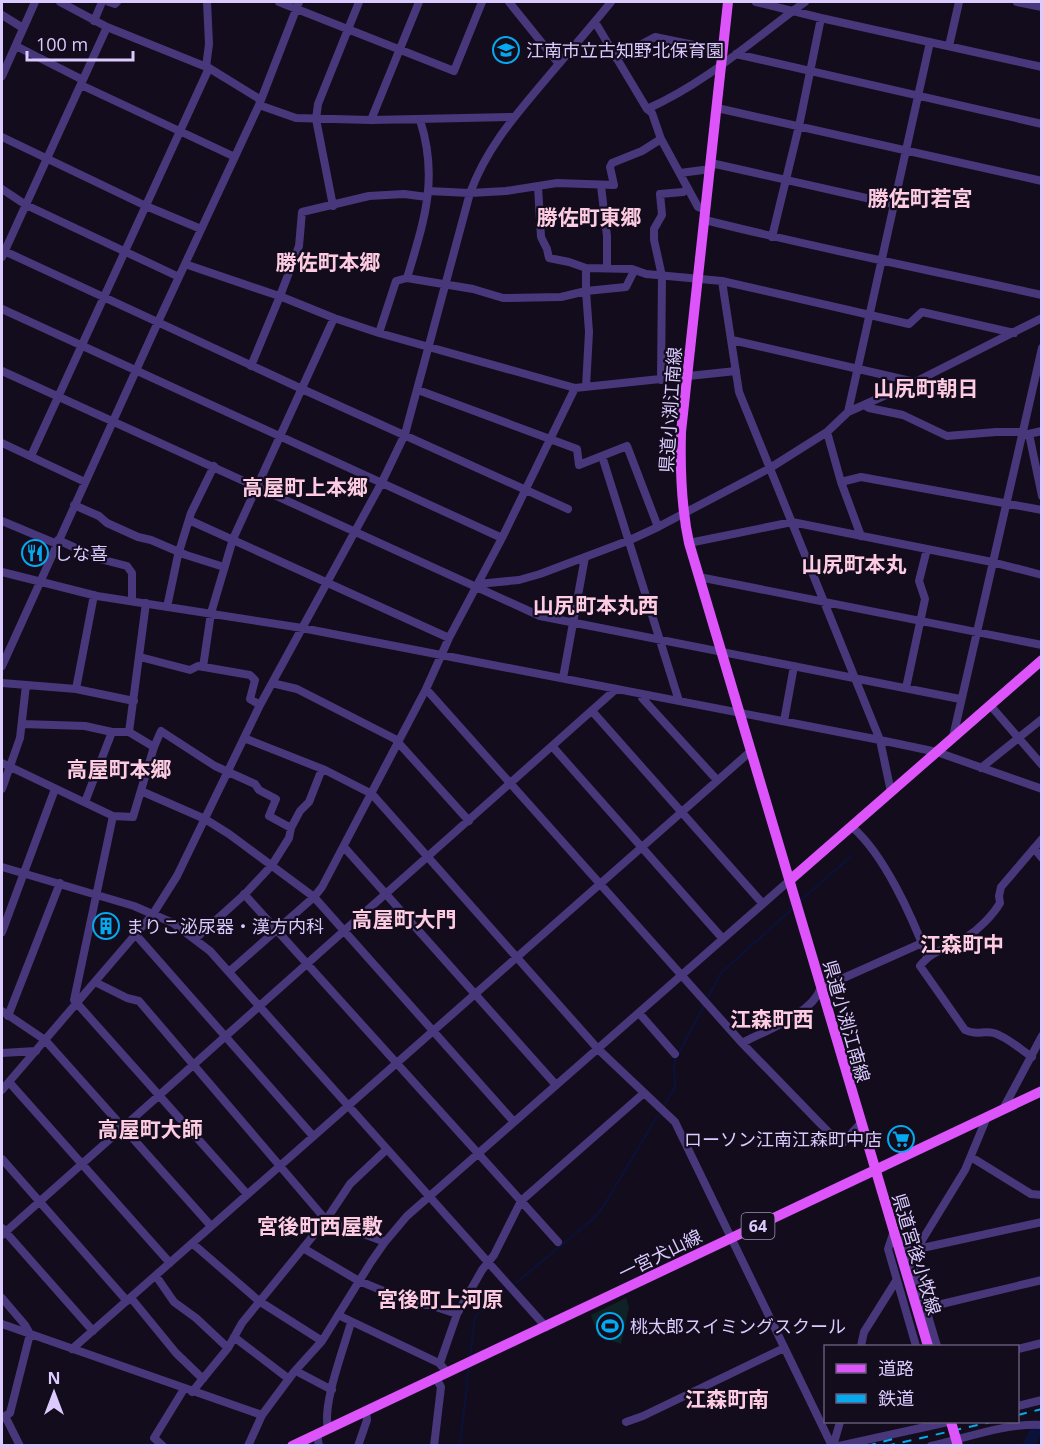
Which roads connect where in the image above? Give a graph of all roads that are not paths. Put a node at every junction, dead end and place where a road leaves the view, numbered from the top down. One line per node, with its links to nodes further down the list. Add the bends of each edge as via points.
1 (35, 2): 26 (street)
2 (60, 2): 23 (street)
3 (102, 2): 23 (street)
4 (109, 2): 5 (street)
5 (117, 2)
6 (207, 2): 38 (street)
7 (279, 2): 18 (street)
8 (359, 2): 27 (street)
9 (419, 2): 31 (street)
10 (482, 2): 31 (street, via 454,71)
11 (509, 2): 35 (street)
12 (611, 2): 24 (street)
13 (728, 2): 32 (main road, 県道小渕江南線)
14 (756, 2): 20 (street)
15 (805, 2): 20 (street)
16 (959, 2): 30 (street)
17 (1017, 2): 19 (street)
18 (298, 5): 27 (street); 43 (street)
19 (1041, 7)
20 (792, 11): 22 (street); 33 (street)
21 (2, 15): 26 (street)
22 (821, 18): 28 (street); 39 (street)
23 (94, 21): 25 (street)
24 (595, 22): 34 (street); 35 (street)
25 (107, 27): 38 (street); 41 (street)
26 (23, 28): 29 (street)
27 (348, 30): 31 (street); 47 (street)
28 (930, 42): 30 (street); 42 (street)
29 (16, 45): 40 (street); 41 (street)
30 (950, 46): 37 (street)
31 (400, 49): 48 (street)
32 (723, 51): 34 (street, via 655,37); 36 (main road, 県道小渕江南線)
33 (736, 54): 36 (street); 39 (street)
34 (616, 58): 45 (street)
35 (559, 64): 46 (street)
36 (721, 66): 44 (main road, 県道小渕江南線); 45 (street)
37 (1041, 67)
38 (207, 68): 43 (street); 52 (street)
39 (810, 71): 42 (street); 51 (street)
40 (2, 76)
41 (82, 82): 52 (street); 57 (street)
42 (918, 96): 50 (street); 55 (street)
43 (260, 102): 47 (street, via 296,118); 56 (street)
44 (717, 108): 51 (street); 58 (main road, 県道小渕江南線)
45 (647, 109): 54 (street)
46 (513, 117): 49 (street); 66 (street, via 491,147)
47 (316, 118): 48 (street); 71 (street)
48 (371, 120): 49 (street)
49 (420, 120): 67 (street, via 428,143)
50 (1041, 124)
51 (800, 126): 55 (street); 60 (street)
52 (180, 131): 56 (street); 70 (street)
53 (2, 137): 57 (street)
54 (661, 139): 59 (street); 62 (street, via 612,163 614,185)
55 (906, 150): 61 (street); 68 (street)
56 (235, 157): 73 (street)
57 (47, 159): 69 (street); 70 (street)
58 (711, 166): 59 (street); 60 (street); 72 (main road, 県道小渕江南線)
59 (680, 173): 65 (street)
60 (786, 180): 68 (street); 74 (street)
61 (1041, 181)
62 (601, 186): 63 (street, via 569,183); 79 (street)
63 (538, 187): 66 (street); 80 (street, via 541,237 549,258)
64 (2, 189): 69 (street)
65 (688, 189): 72 (street); 83 (street, via 660,194 662,215 654,229 654,240)
66 (470, 193): 67 (street); 87 (street)
67 (428, 194): 71 (street, via 369,196); 84 (street)
68 (893, 204): 77 (street)
69 (26, 205): 75 (street); 76 (street)
70 (146, 206): 73 (street); 75 (street)
71 (333, 206): 90 (street, via 302,212 298,246)
72 (706, 215): 74 (street); 85 (main road, 県道小渕江南線)
73 (201, 230): 78 (street)
74 (772, 237): 77 (street)
75 (124, 251): 82 (street); 91 (street)
76 (2, 253): 91 (street)
77 (881, 260): 89 (street); 93 (street)
78 (185, 264): 82 (street); 90 (street)
79 (607, 267): 80 (street); 81 (street)
80 (586, 268): 88 (street)
81 (634, 271): 83 (street); 88 (street, via 626,287)
82 (179, 276): 96 (street)
83 (662, 276): 85 (street); 110 (street)
84 (407, 278): 87 (street); 97 (street, via 396,281)
85 (698, 279): 86 (street); 109 (main road, 県道小渕江南線)
86 (722, 281): 93 (street); 99 (street)
87 (446, 285): 88 (street, via 503,298 561,297); 101 (street)
88 (586, 291): 112 (street)
89 (1041, 295)
90 (280, 296): 94 (street); 104 (street)
91 (103, 297): 96 (street); 100 (street)
92 (2, 309): 100 (street)
93 (870, 314): 98 (street, via 909,324 922,312); 105 (street)
94 (334, 318): 97 (street); 114 (street)
95 (1041, 318): 98 (street)
96 (158, 322): 104 (street); 107 (street)
97 (379, 333): 101 (street)
98 (1014, 333): 111 (street)
99 (732, 340): 105 (street); 108 (street)
100 (81, 346): 107 (street); 116 (street)
101 (429, 347): 113 (street); 115 (street)
102 (1041, 348): 103 (street)
103 (1040, 364): 123 (street)
104 (251, 366): 114 (street)
105 (857, 369): 111 (street); 118 (street)
106 (2, 371): 116 (street)
107 (135, 371): 119 (street); 124 (street)
108 (736, 371): 109 (street); 130 (street, via 739,392)
109 (688, 377): 110 (street); 141 (main road, 県道小渕江南線, via 681,432)
110 (661, 380): 112 (street)
111 (915, 382): 117 (street)
112 (586, 387): 113 (street)
113 (575, 388): 125 (street)
114 (302, 389): 122 (street); 124 (street)
115 (418, 390): 122 (street); 125 (street)
116 (58, 396): 119 (street); 127 (street)
117 (864, 405): 118 (street); 123 (street, via 903,415 947,436)
118 (848, 412): 121 (street)
119 (113, 421): 129 (street); 131 (street)
120 (1041, 431): 123 (street)
121 (827, 432): 130 (street); 133 (street)
122 (405, 434): 132 (street); 135 (street)
123 (1024, 434): 136 (street); 137 (street)
124 (281, 436): 132 (street); 134 (street)
125 (550, 439): 128 (street, via 577,449 579,465); 135 (street)
126 (2, 443): 127 (street)
127 (31, 456): 131 (street)
128 (602, 456): 145 (street, via 627,446); 150 (street)
129 (214, 466): 134 (street); 142 (street)
130 (770, 468): 141 (street); 144 (street)
131 (85, 482): 138 (street)
132 (382, 482): 146 (street); 148 (street)
133 (842, 482): 137 (street, via 861,477); 147 (street)
134 (257, 486): 146 (street); 149 (street)
135 (526, 489): 139 (street); 148 (street)
136 (1041, 496)
137 (1005, 504): 140 (street); 156 (street)
138 (74, 505): 151 (street); 154 (street, via 138,537)
139 (568, 509)
140 (1041, 510)
141 (683, 514): 145 (street); 152 (main road, 県道小渕江南線)
142 (189, 520): 149 (street); 154 (street)
143 (2, 521): 151 (street)
144 (792, 522): 147 (street); 152 (street); 166 (street)
145 (658, 528): 150 (street)
146 (354, 531): 162 (street); 163 (street)
147 (861, 536): 153 (street)
148 (502, 538): 163 (street)
149 (233, 539): 157 (street); 162 (street)
150 (630, 540): 155 (street); 175 (street)
151 (57, 542): 161 (street); 165 (street, via 127,566 132,573)
152 (689, 543): 160 (main road, 県道小渕江南線)
153 (927, 549): 156 (street); 170 (street, via 919,581 925,599)
154 (179, 552): 157 (street); 168 (street)
155 (585, 557): 163 (street, via 519,580); 171 (street)
156 (992, 562): 159 (street); 173 (street)
157 (224, 567): 169 (street)
158 (2, 572): 161 (street)
159 (1041, 575)
160 (699, 577): 166 (street); 177 (main road, 県道小渕江南線)
161 (40, 583): 164 (street); 181 (street)
162 (328, 583): 172 (street); 174 (street)
163 (477, 586): 171 (street, via 540,616); 174 (street)
164 (94, 596): 165 (street); 191 (street)
165 (132, 601): 167 (street)
166 (824, 601): 170 (street); 184 (street)
167 (146, 603): 168 (street); 179 (street)
168 (167, 607): 169 (street)
169 (211, 614): 172 (street); 183 (street)
170 (921, 621): 173 (street); 190 (street)
171 (572, 622): 175 (street); 185 (street)
172 (302, 628): 178 (street); 187 (street)
173 (976, 632): 176 (street); 194 (street)
174 (449, 638): 178 (street)
175 (660, 639): 177 (street); 196 (street)
176 (1041, 645)
177 (721, 652): 182 (street); 200 (main road, 県道小渕江南線)
178 (441, 655): 185 (street); 189 (street)
179 (140, 657): 183 (street, via 190,670); 195 (street)
180 (1041, 660): 198 (main road)
181 (2, 666)
182 (794, 666): 184 (street); 202 (street)
183 (203, 667): 197 (street, via 249,675 255,680 250,699)
184 (854, 677): 190 (street); 209 (street)
185 (563, 678): 192 (street)
186 (2, 683): 188 (street)
187 (272, 683): 197 (street); 210 (street, via 297,689)
188 (26, 685): 191 (street); 203 (street)
189 (426, 688): 210 (street); 221 (street)
190 (906, 688): 194 (street)
191 (76, 689): 195 (street)
192 (616, 689): 193 (street); 199 (street)
193 (642, 694): 196 (street); 220 (street)
194 (960, 699): 206 (street)
195 (134, 701): 205 (street)
196 (680, 701): 200 (street)
197 (260, 705): 207 (street)
198 (990, 705): 206 (main road); 208 (street)
199 (592, 711): 211 (street); 229 (street)
200 (739, 713): 202 (street); 213 (main road, 県道小渕江南線)
201 (1041, 719): 208 (street)
202 (784, 722): 209 (street)
203 (22, 724): 204 (street, via 85,726); 215 (street)
204 (112, 732): 205 (street); 228 (street)
205 (129, 732): 212 (street)
206 (952, 737): 214 (main road)
207 (244, 738): 218 (street); 219 (street)
208 (1019, 739): 216 (street); 217 (street)
209 (880, 740): 214 (street); 226 (street)
210 (399, 742): 227 (street); 232 (street)
211 (552, 746): 221 (street); 237 (street)
212 (154, 747): 219 (street, via 161,731); 225 (street)
213 (751, 752): 220 (street); 244 (main road, 県道小渕江南線)
214 (937, 752): 217 (street); 226 (main road)
215 (6, 765): 222 (street); 223 (street)
216 (1041, 765)
217 (981, 768): 224 (street)
218 (322, 769): 227 (street); 234 (street, via 309,802)
219 (228, 773): 231 (street); 234 (street, via 255,784 276,799 269,816)
220 (717, 780): 229 (street)
221 (511, 784): 232 (street); 246 (street)
222 (2, 789)
223 (56, 789): 228 (street); 243 (street)
224 (1041, 789)
225 (141, 791): 230 (street, via 133,817); 231 (street)
226 (891, 792): 233 (main road)
227 (372, 794): 236 (street); 239 (street)
228 (85, 802): 230 (street)
229 (681, 812): 237 (street); 251 (street)
230 (113, 816): 247 (street)
231 (205, 819): 241 (street); 252 (street)
232 (469, 821): 239 (street)
233 (852, 827): 244 (main road); 259 (street, via 863,836 894,886)
234 (291, 828): 241 (street)
235 (1041, 839): 238 (street)
236 (344, 847): 249 (street); 250 (street)
237 (641, 847): 246 (street); 258 (street)
238 (1034, 848): 240 (street); 260 (street, via 1001,887 996,910 969,936)
239 (427, 857): 249 (street); 261 (street)
240 (1041, 858)
241 (272, 865): 248 (street); 250 (street)
242 (2, 867): 243 (street)
243 (24, 873): 245 (street); 255 (street)
244 (790, 880): 251 (street); 266 (main road, 県道小渕江南線)
245 (60, 883): 247 (street); 271 (street)
246 (600, 883): 261 (street); 264 (street)
247 (95, 894): 252 (street); 268 (street, via 73,995)
248 (244, 894): 253 (street); 257 (street)
249 (386, 894): 254 (street); 267 (street)
250 (314, 897): 253 (street); 254 (street)
251 (763, 904): 258 (street)
252 (153, 914): 256 (street); 257 (street)
253 (276, 930): 262 (street); 263 (street)
254 (343, 931): 262 (street); 272 (street)
255 (2, 932)
256 (136, 934): 265 (street); 274 (street)
257 (195, 939): 263 (street)
258 (723, 939): 264 (street)
259 (922, 943): 260 (street); 266 (street)
260 (927, 956): 281 (street, via 920,966 965,1030 973,1034 991,1032)
261 (517, 957): 267 (street); 277 (street)
262 (306, 964): 269 (street); 282 (street)
263 (230, 971): 269 (street)
264 (681, 976): 270 (street); 276 (street)
265 (95, 982): 268 (street); 283 (street, via 139,1001)
266 (821, 988): 276 (street, via 816,999 792,1017); 294 (main road, 県道小渕江南線)
267 (476, 994): 272 (street); 285 (street)
268 (76, 1003): 275 (street); 289 (street)
269 (260, 1005): 274 (street); 290 (street)
270 (639, 1013): 277 (street); 280 (street)
271 (5, 1014): 275 (street)
272 (433, 1030): 282 (street); 293 (street)
273 (1041, 1036): 281 (street)
274 (225, 1037): 283 (street); 296 (street)
275 (45, 1040): 278 (street); 295 (street)
276 (742, 1043): 294 (street, via 841,1145)
277 (598, 1049): 285 (street); 288 (street)
278 (36, 1051): 279 (street); 284 (street)
279 (2, 1053)
280 (675, 1054)
281 (1032, 1057): 291 (street)
282 (396, 1063): 290 (street); 298 (street)
283 (193, 1064): 289 (street); 302 (street)
284 (9, 1082): 286 (street); 301 (street)
285 (556, 1085): 293 (street)
286 (2, 1090)
287 (1041, 1091): 291 (main road, 一宮犬山線 / 64)
288 (644, 1093): 307 (street); 314 (street, via 675,1122)
289 (159, 1096): 295 (street); 304 (street)
290 (348, 1105): 296 (street); 297 (street)
291 (1003, 1110): 292 (main road, 一宮犬山線 / 64)
292 (987, 1117): 299 (street); 303 (main road, 一宮犬山線 / 64)
293 (514, 1122): 298 (street)
294 (860, 1124): 303 (main road, 県道小渕江南線)
295 (122, 1127): 301 (street); 311 (street)
296 (313, 1136): 302 (street)
297 (387, 1149): 305 (street); 309 (street, via 350,1184)
298 (478, 1154): 305 (street); 307 (street)
299 (971, 1157): 306 (street); 319 (street)
300 (2, 1159): 308 (street)
301 (81, 1163): 308 (street); 321 (street)
302 (279, 1166): 304 (street); 309 (street)
303 (876, 1170): 313 (main road, 県道宮後小牧線); 314 (main road, 一宮犬山線 / 64)
304 (247, 1194): 311 (street)
305 (430, 1196): 315 (street); 320 (street)
306 (1041, 1196)
307 (521, 1201): 316 (street); 320 (street)
308 (39, 1203): 312 (street); 327 (street)
309 (326, 1220): 315 (street); 318 (street)
310 (1041, 1222): 319 (street)
311 (211, 1226): 317 (street)
312 (3, 1231): 335 (street)
313 (893, 1234): 319 (street); 325 (street, via 888,1249); 342 (main road, 県道宮後小牧線)
314 (732, 1238): 334 (main road, 一宮犬山線 / 64); 345 (street)
315 (385, 1242): 324 (street)
316 (558, 1242)
317 (192, 1243): 321 (street); 328 (street)
318 (303, 1248): 324 (street); 328 (street)
319 (912, 1251): 329 (street)
320 (489, 1262): 330 (street); 334 (street)
321 (170, 1263): 322 (street)
322 (156, 1276): 327 (street); 344 (street, via 174,1302)
323 (1041, 1280): 329 (street)
324 (359, 1281): 330 (street, via 418,1305); 331 (street)
325 (896, 1281): 340 (street, via 864,1332); 341 (street)
326 (2, 1298): 336 (street)
327 (129, 1299): 335 (street); 352 (street)
328 (260, 1301): 337 (street); 338 (street)
329 (925, 1308): 343 (street)
330 (457, 1314): 348 (street)
331 (338, 1316): 332 (street); 338 (street)
332 (351, 1322): 348 (street); 355 (street)
333 (2, 1324): 336 (street)
334 (546, 1327): 350 (main road, 一宮犬山線 / 64)
335 (93, 1331): 347 (street)
336 (30, 1334): 347 (street); 361 (street)
337 (234, 1337): 344 (street); 353 (street)
338 (322, 1341): 349 (street)
339 (1041, 1343): 346 (street)
340 (861, 1345)
341 (915, 1345)
342 (927, 1345)
343 (936, 1345)
344 (228, 1348): 352 (street)
345 (784, 1348): 362 (street); 378 (street)
346 (1019, 1348)
347 (72, 1349): 354 (street)
348 (440, 1363): 350 (street)
349 (296, 1371): 353 (street); 355 (street)
350 (448, 1373): 351 (main road, 一宮犬山線 / 64)
351 (436, 1378): 359 (main road, 一宮犬山線 / 64); 377 (street, via 441,1387)
352 (202, 1379): 354 (street)
353 (289, 1379): 360 (street)
354 (188, 1390): 360 (street); 369 (street)
355 (332, 1390): 367 (street)
356 (1041, 1400): 358 (street)
357 (2, 1405): 361 (street)
358 (1019, 1406)
359 (366, 1411): 367 (main road, 一宮犬山線 / 64); 376 (street)
360 (262, 1415): 373 (street)
361 (6, 1416): 371 (street)
362 (626, 1422)
363 (840, 1423): 378 (street)
364 (944, 1423): 379 (street)
365 (950, 1423): 370 (main road, bridge)
366 (1041, 1425): 370 (street, via 1004,1428)
367 (328, 1429): 368 (main road, 一宮犬山線 / 64)
368 (317, 1434): 374 (main road, 一宮犬山線 / 64); 375 (street)
369 (151, 1442): 372 (street)
370 (963, 1443): 380 (street)
371 (20, 1446)
372 (163, 1446)
373 (248, 1446)
374 (292, 1446)
375 (319, 1446)
376 (358, 1446)
377 (434, 1446)
378 (833, 1446)
379 (839, 1446)
380 (931, 1446)

